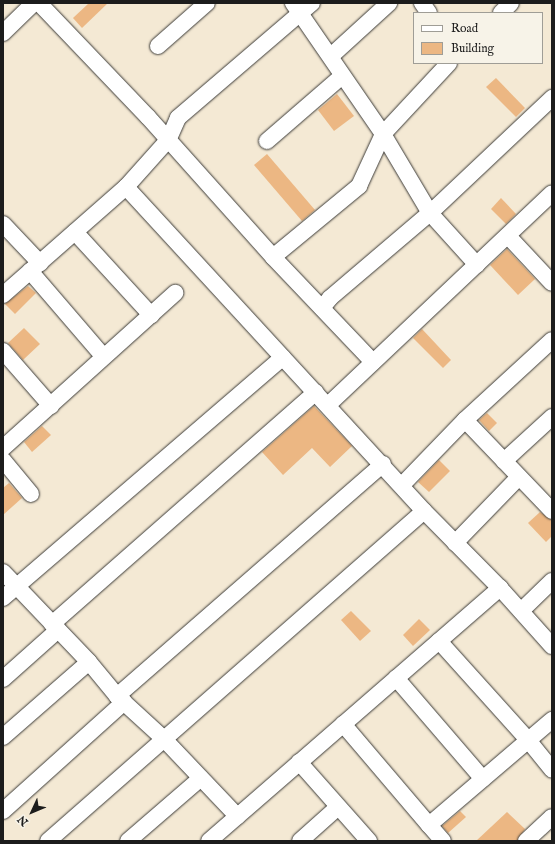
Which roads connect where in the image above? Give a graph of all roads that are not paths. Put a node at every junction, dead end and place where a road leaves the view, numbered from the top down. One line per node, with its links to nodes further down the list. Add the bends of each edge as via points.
1 (34, 3): 11 (street)
2 (39, 3): 18 (street)
3 (207, 3): 12 (street)
4 (312, 3): 8 (street)
5 (389, 3): 13 (street)
6 (422, 3): 9 (street)
7 (511, 3): 10 (street)
8 (296, 9): 13 (street); 18 (street, via 178,118)
9 (428, 12)
10 (502, 12)
11 (3, 33)
12 (158, 46)
13 (331, 56): 15 (street)
14 (448, 64): 17 (street)
15 (342, 76): 17 (street); 19 (street)
16 (552, 98): 22 (street)
17 (383, 134): 22 (street); 26 (street, via 359,186)
18 (168, 140): 20 (street); 26 (street)
19 (267, 141)
20 (126, 187): 24 (street); 37 (street)
21 (552, 193): 25 (street)
22 (430, 213): 27 (street); 32 (street, via 330,298)
23 (3, 224): 28 (street)
24 (75, 232): 28 (street); 33 (street)
25 (508, 236): 27 (street); 29 (street)
26 (274, 257): 32 (street)
27 (478, 265): 38 (street)
28 (35, 267): 31 (street); 36 (street)
29 (552, 283)
30 (175, 293): 33 (street)
31 (3, 295)
32 (322, 308): 38 (street)
33 (151, 315): 36 (street)
34 (552, 340): 43 (street)
35 (3, 351): 41 (street)
36 (104, 357): 41 (street)
37 (283, 357): 39 (street); 56 (street)
38 (373, 362): 40 (street)
39 (316, 392): 40 (street); 60 (street)
40 (328, 405): 47 (street)
41 (50, 406): 44 (street)
42 (552, 417): 46 (street)
43 (465, 420): 46 (street); 49 (street)
44 (3, 448)
45 (3, 460): 50 (street)
46 (504, 461): 48 (street)
47 (383, 464): 49 (street); 66 (street)
48 (519, 477): 51 (street); 53 (street)
49 (402, 485): 52 (street)
50 (31, 494)
51 (549, 503)
52 (424, 511): 53 (street); 70 (street)
53 (455, 543): 57 (street)
54 (3, 572): 56 (street)
55 (552, 581): 59 (street)
56 (16, 587): 58 (street); 60 (street)
57 (500, 588): 59 (street); 61 (street)
58 (3, 598)
59 (521, 611): 62 (street)
60 (55, 627): 63 (street); 65 (street)
61 (439, 641): 64 (street); 71 (street)
62 (552, 646)
63 (89, 662): 66 (street); 69 (street)
64 (396, 678): 68 (street); 75 (street)
65 (3, 679)
66 (121, 699): 70 (street); 77 (street)
67 (552, 720): 71 (street)
68 (343, 724): 72 (street); 80 (street)
69 (3, 737)
70 (163, 738): 74 (street); 82 (street)
71 (528, 740): 73 (street); 75 (street)
72 (299, 762): 76 (street); 78 (street)
73 (552, 770)
74 (201, 778): 78 (street); 83 (street)
75 (483, 779): 80 (street)
76 (338, 807): 81 (street); 85 (street)
77 (3, 811)
78 (238, 816): 84 (street)
79 (552, 817): 87 (street)
80 (429, 825): 86 (street)
81 (364, 839)
82 (48, 841)
83 (128, 841)
84 (209, 841)
85 (300, 841)
86 (443, 841)
87 (526, 841)

